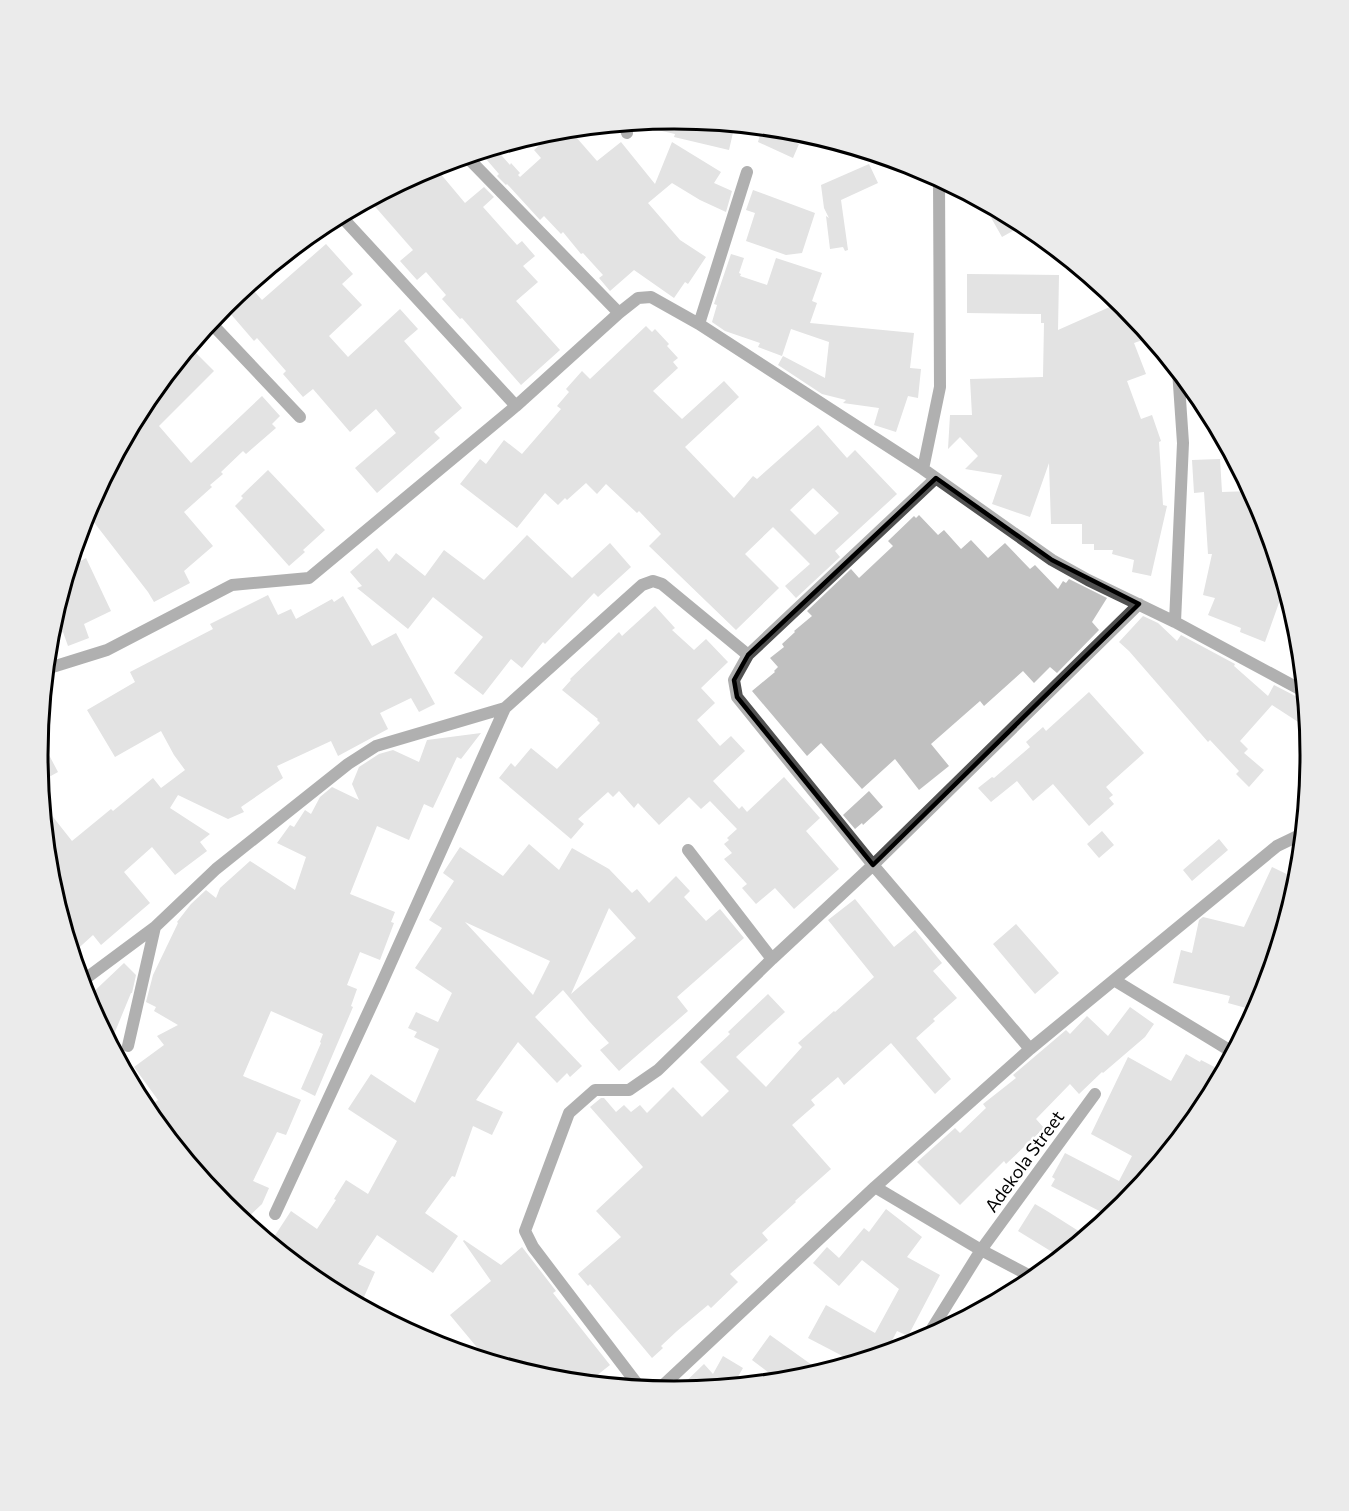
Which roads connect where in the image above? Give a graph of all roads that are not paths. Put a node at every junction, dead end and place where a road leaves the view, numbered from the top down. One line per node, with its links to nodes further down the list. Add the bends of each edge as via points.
1 (472, 162): 5 (street)
2 (747, 172): 6 (street)
3 (939, 188): 11 (street, via 940,387)
4 (347, 222): 9 (street)
5 (619, 313): 6 (street, via 638,298 651,297); 9 (street)
6 (699, 324): 11 (street)
7 (216, 328): 10 (street)
8 (1179, 384): 14 (street, via 1183,443)
9 (516, 406): 16 (street, via 309,578 232,585 107,650)
10 (300, 417)
11 (923, 469): 12 (street)
12 (936, 478): 13 (street, via 1052,560); 15 (street)
13 (1139, 604): 14 (street); 21 (street)
14 (1175, 622): 17 (street)
15 (748, 655): 18 (street, via 662,584 653,581 642,585); 21 (street, via 734,680 737,697)
16 (54, 666)
17 (1297, 688)
18 (505, 708): 22 (street, via 376,746 216,869); 31 (street)
19 (1296, 837): 25 (street, via 1277,846 1236,878)
20 (688, 850): 23 (street)
21 (873, 865): 23 (street); 27 (street)
22 (154, 927): 24 (street); 26 (street)
23 (772, 959): 35 (street, via 658,1070 629,1090 595,1090 569,1113 525,1231 533,1247)
24 (89, 976)
25 (1114, 980): 27 (street); 28 (street)
26 (128, 1046)
27 (1030, 1049): 30 (street)
28 (1228, 1049)
29 (1095, 1094): 32 (street, Adekola Street)
30 (875, 1186): 32 (street); 36 (street)
31 (275, 1214)
32 (981, 1250): 33 (street); 34 (street, Adekola Street)
33 (1026, 1274)
34 (934, 1325)
35 (635, 1381)
36 (667, 1382)

